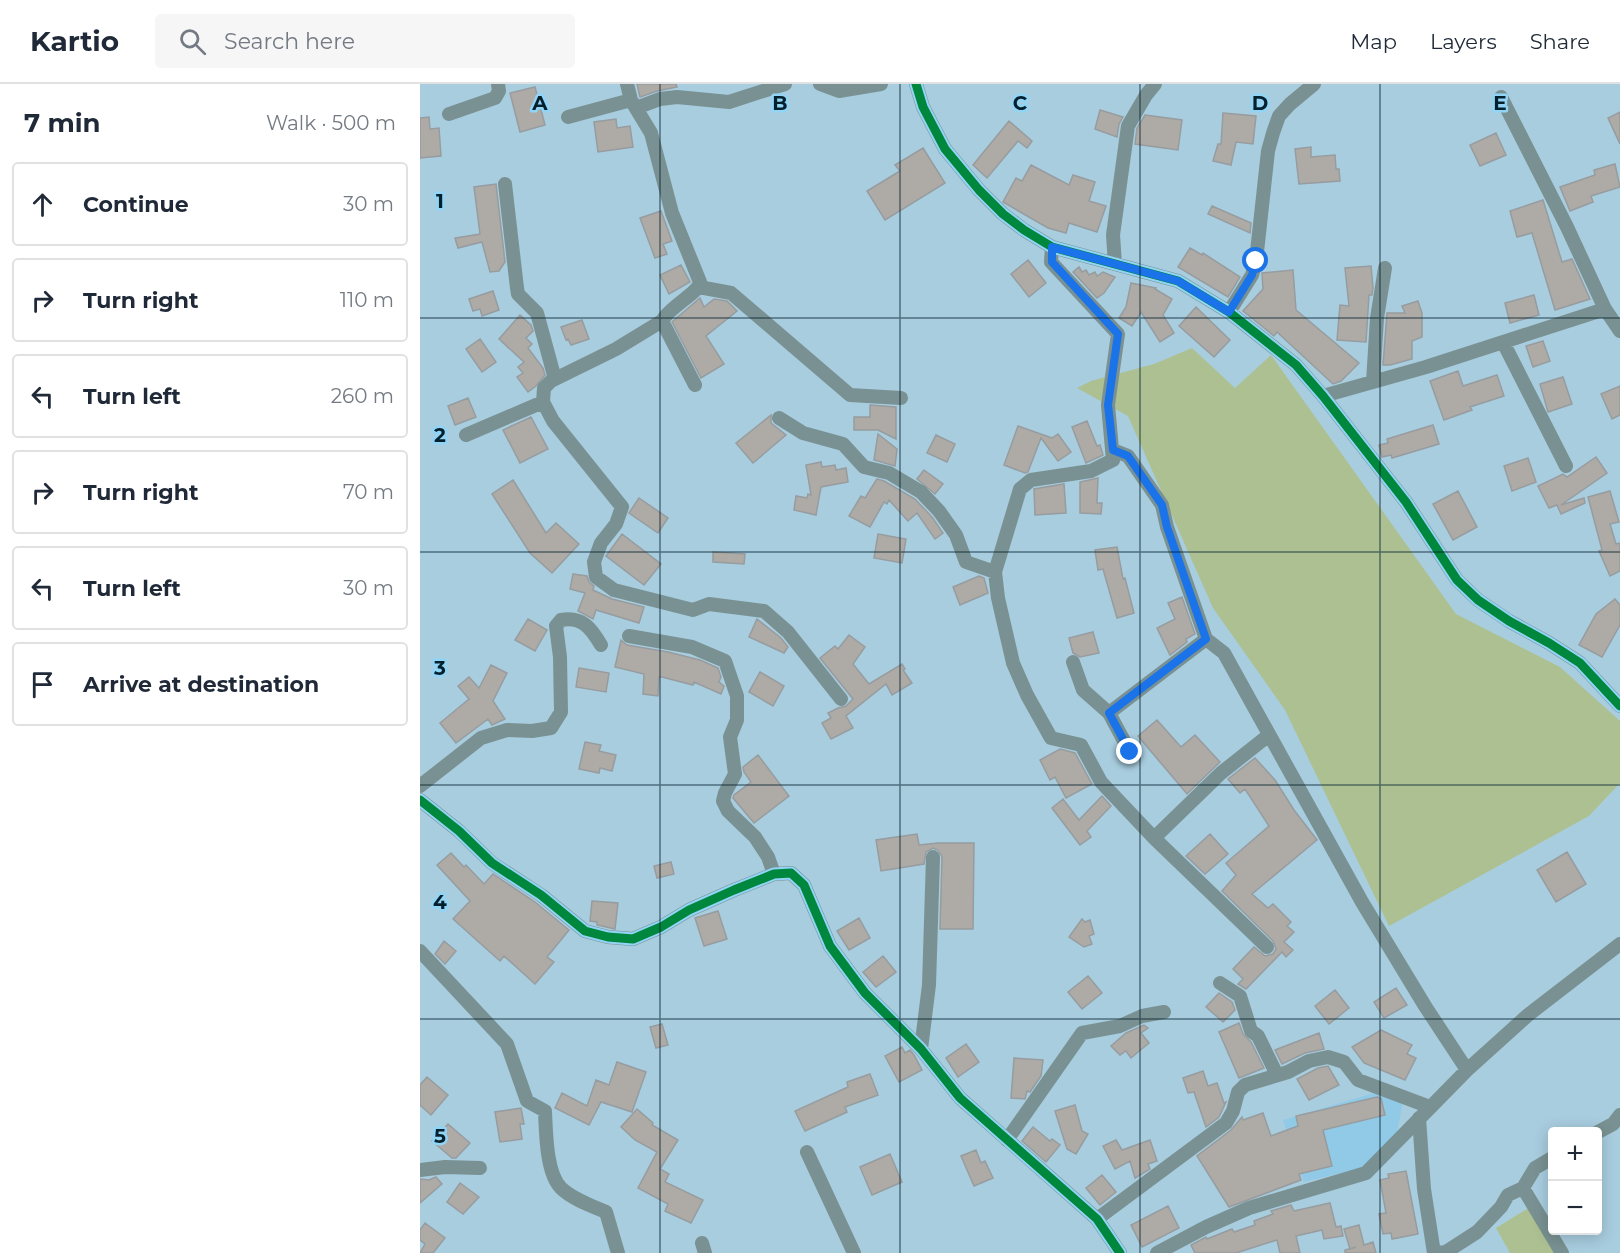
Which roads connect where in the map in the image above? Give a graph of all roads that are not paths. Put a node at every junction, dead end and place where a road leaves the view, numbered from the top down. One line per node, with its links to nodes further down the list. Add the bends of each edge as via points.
1 (498, 84): 11 (street, via 500,91 495,99)
2 (627, 84): 10 (street)
3 (784, 84): 10 (street, via 729,102 677,97)
4 (820, 84): 5 (street, via 838,90)
5 (881, 84)
6 (916, 84): 14 (street, via 945,149 979,190 1003,214)
7 (1155, 84): 15 (street, via 1128,126 1113,235)
8 (1314, 84): 19 (street, via 1290,104 1273,133 1256,261 1252,275)
9 (1501, 97): 18 (street)
10 (633, 104): 12 (street); 17 (street, via 651,133 672,213)
11 (449, 114)
12 (568, 117)
13 (505, 184): 23 (street, via 517,288 537,313)
14 (1052, 247): 15 (street); 31 (street, via 1052,262 1118,334 1108,405)
15 (1115, 264): 19 (street, via 1178,281)
16 (1385, 268): 24 (street, via 1377,318)
17 (699, 287): 20 (street, via 676,304); 27 (street, via 731,293 850,395)
18 (1605, 309): 21 (street); 22 (street)
19 (1229, 312): 26 (street, via 1296,365)
20 (662, 321): 23 (street); 25 (street)
21 (1620, 331)
22 (1503, 342): 24 (street); 32 (street)
23 (555, 379): 28 (street, via 544,388)
24 (1374, 382): 26 (street)
25 (695, 385)
26 (1323, 396): 39 (street, via 1406,502 1457,580 1509,621 1580,663)
27 (901, 398)
28 (543, 402): 30 (street); 38 (street, via 553,422 622,507 594,562 596,577 614,590 693,610 709,604 764,611 788,632)
29 (779, 418): 33 (street, via 803,433 843,444 864,466 889,473 921,492 956,535 966,562)
30 (466, 435)
31 (1113, 450): 33 (street, via 1113,460 1091,471 1031,480 1020,489); 35 (street, via 1128,456 1162,505)
32 (1566, 466)
33 (995, 572): 45 (street, via 1013,663 1051,738 1081,745 1101,783)
34 (629, 636): 47 (street, via 692,647 725,661 737,696 737,720 730,737 735,774 723,801 755,837)
35 (1206, 639): 40 (street); 41 (street, via 1224,653)
36 (601, 645): 43 (street, via 590,627 570,618 561,620 556,626 561,712 551,728 507,730 481,738)
37 (1073, 662): 40 (street, via 1083,690)
38 (841, 699)
39 (1620, 706)
40 (1109, 713): 42 (street)
41 (1269, 735): 45 (street); 54 (street, via 1362,902)
42 (1130, 752)
43 (420, 786)
44 (420, 800): 47 (street, via 492,863 585,931 608,937 633,939)
45 (1154, 838): 49 (street)
46 (933, 857): 53 (street, via 929,985)
47 (774, 874): 53 (street, via 791,873 804,885 830,946 865,993)
48 (1620, 944): 54 (street, via 1528,1015)
49 (1267, 947)
50 (420, 951): 67 (street, via 507,1044 527,1101 545,1111 549,1162 560,1187 606,1212)
51 (1221, 983): 55 (street, via 1240,996 1251,1031 1258,1036)
52 (1164, 1012): 60 (street, via 1082,1033)
53 (921, 1049): 60 (street, via 960,1098)
54 (1467, 1070): 56 (street)
55 (1277, 1075): 56 (street, via 1328,1057 1344,1062 1358,1080); 66 (street, via 1245,1085 1238,1092 1226,1123)
56 (1430, 1107): 57 (street)
57 (1419, 1118): 70 (street, via 1366,1173 1250,1208); 71 (street, via 1424,1189)
58 (1618, 1123): 59 (street)
59 (1602, 1130)
60 (1007, 1140): 66 (street)
61 (807, 1152): 68 (street)
62 (1548, 1160): 65 (street, via 1535,1168)
63 (480, 1168): 64 (street)
64 (420, 1170)
65 (1523, 1188): 71 (street, via 1508,1195 1477,1232); 72 (street)
66 (1097, 1219): 69 (street)
67 (618, 1253)
68 (854, 1253)
69 (1120, 1253)
70 (1157, 1253)
71 (1436, 1253)
72 (1562, 1253)

